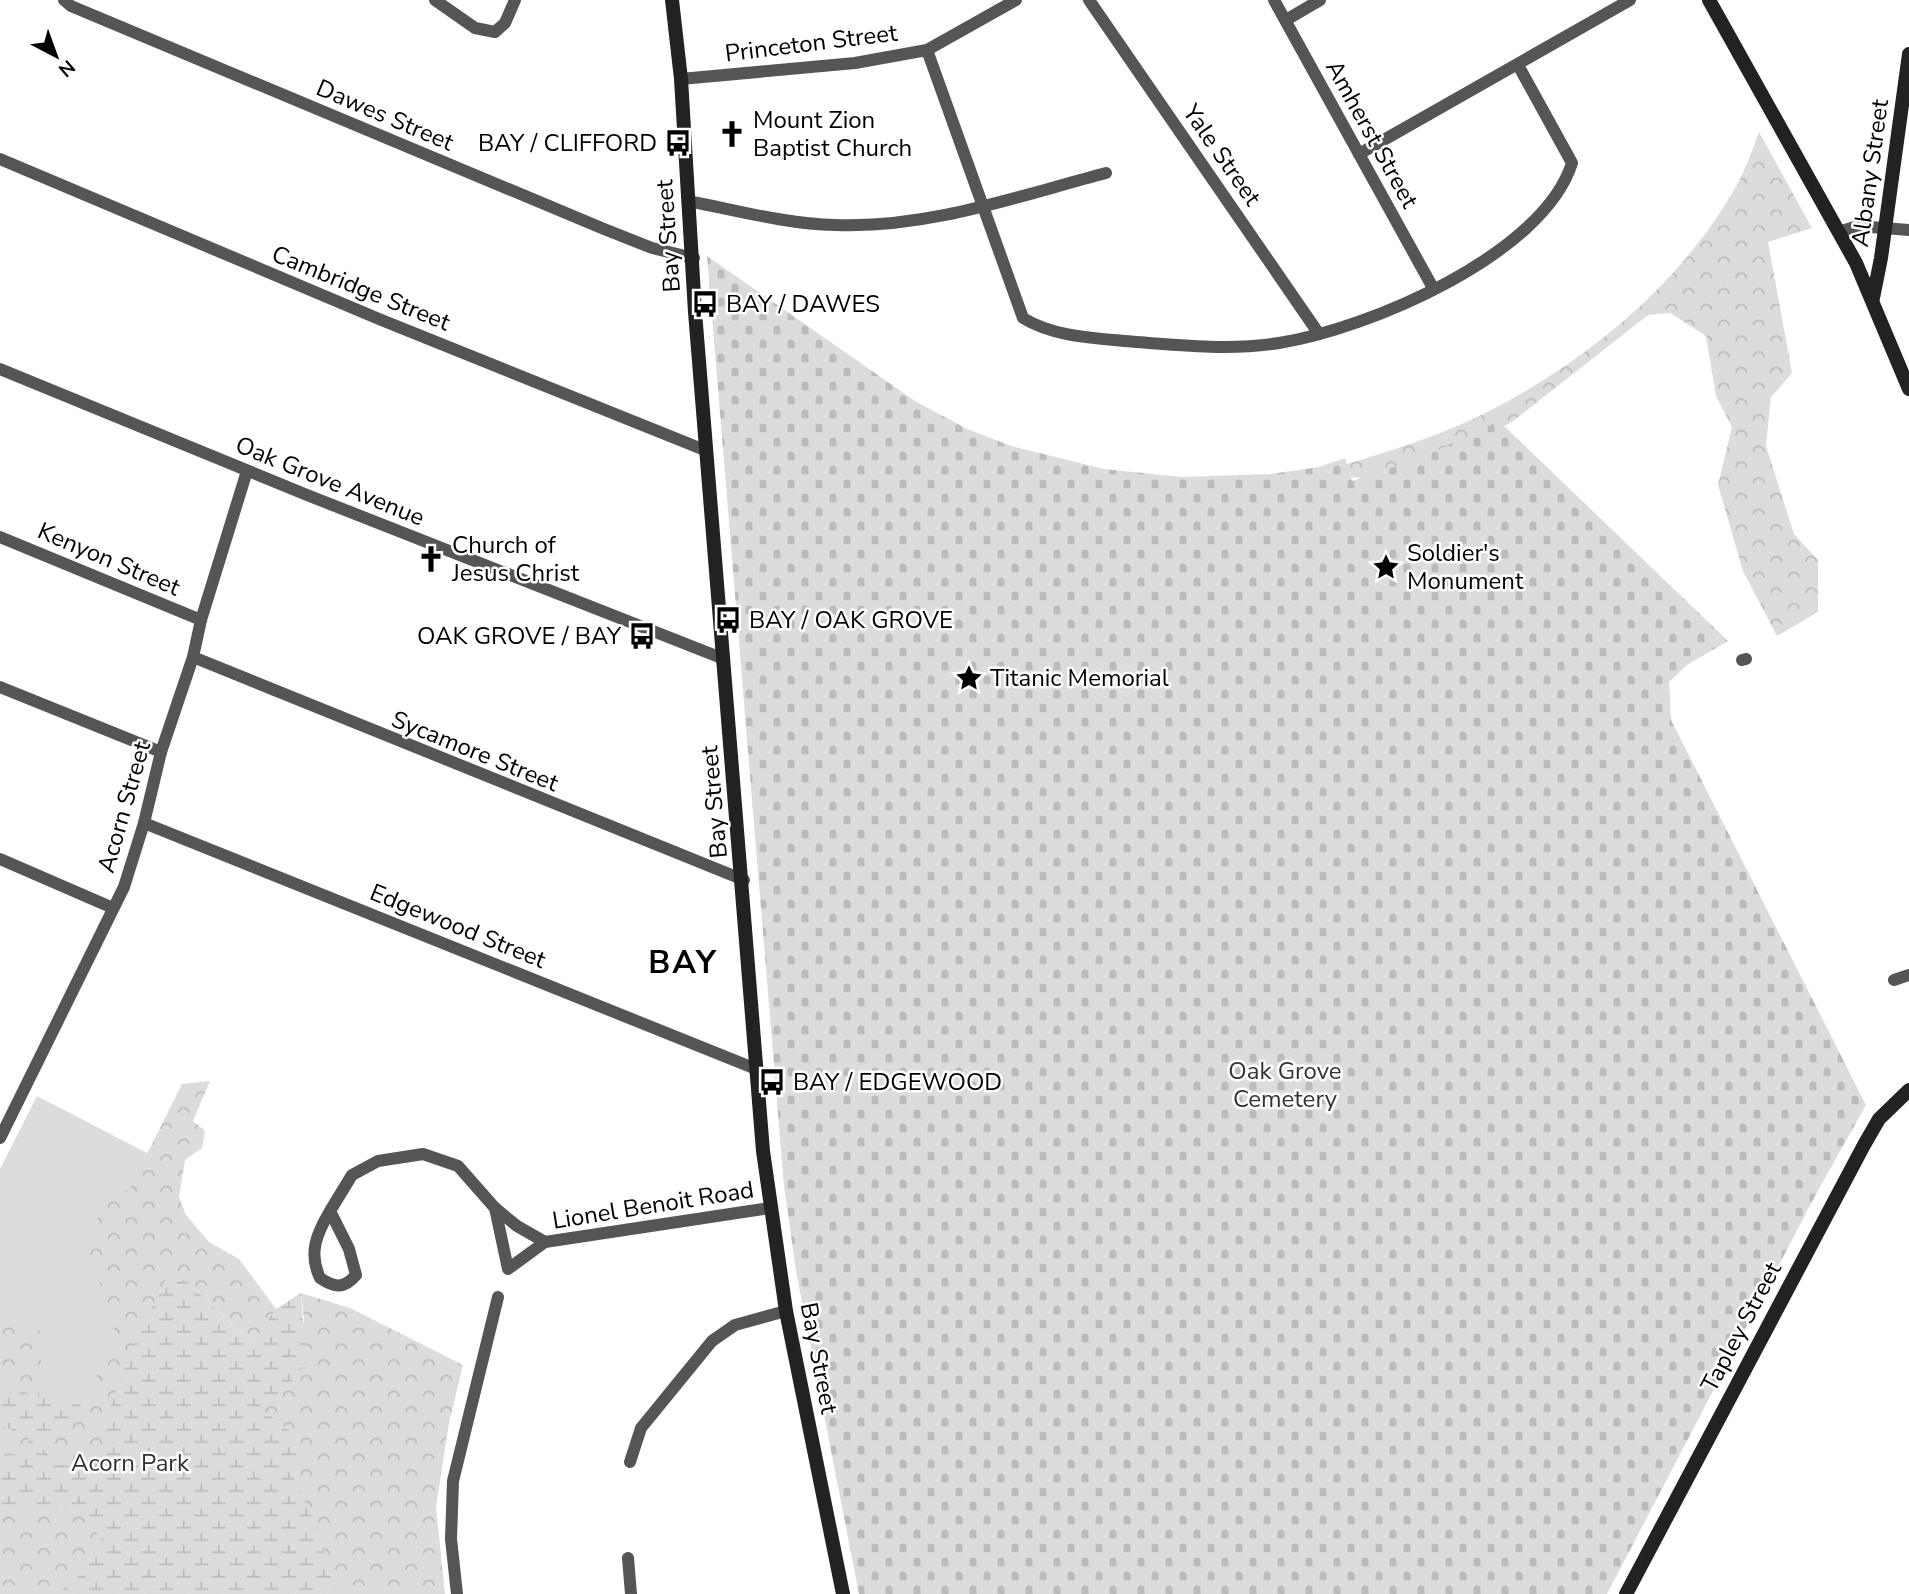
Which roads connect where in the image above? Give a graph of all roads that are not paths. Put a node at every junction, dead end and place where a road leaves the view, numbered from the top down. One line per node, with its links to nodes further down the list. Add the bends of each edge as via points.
1 (64, 0): 24 (street, Dawes Street, via 604,229)
2 (435, 0): 3 (street, via 475,28 495,32 505,23)
3 (515, 0)
4 (672, 0): 15 (main road, Bay Street)
5 (1016, 0): 12 (street, Princeton Street)
6 (1089, 0): 27 (street, Yale Street)
7 (1274, 0): 11 (street, Amherst Street)
8 (1320, 0): 11 (street)
9 (1630, 0): 14 (street)
10 (1709, 0): 23 (main road)
11 (1286, 20): 16 (street, Amherst Street)
12 (927, 50): 15 (street, Princeton Street, via 855,63); 20 (street)
13 (1909, 54): 21 (main road, Albany Street)
14 (1518, 65): 16 (street); 25 (street, via 1572,163 1565,185 1535,220 1488,259)
15 (681, 79): 19 (main road, Bay Street)
16 (1359, 154): 25 (street, Amherst Street)
17 (0, 159): 30 (street, Cambridge Street)
18 (1106, 173): 20 (street)
19 (688, 201): 20 (street, via 834,226 931,218); 24 (main road, Bay Street)
20 (983, 205): 27 (street, via 1023,318 1038,328 1091,338 1216,346 1278,343)
21 (1885, 229): 22 (street); 23 (street, via 1858,226); 26 (main road, Albany Street)
22 (1909, 230)
23 (1838, 232): 26 (main road)
24 (694, 258): 30 (main road, Bay Street)
25 (1433, 288): 27 (street, via 1381,315)
26 (1873, 298): 29 (main road)
27 (1319, 334)
28 (0, 369): 31 (street, Oak Grove Avenue)
29 (1909, 389)
30 (707, 451): 35 (main road, Bay Street)
31 (247, 471): 33 (street, Acorn Street); 35 (street, Oak Grove Avenue)
32 (0, 537): 33 (street, Kenyon Street)
33 (201, 620): 34 (street, Acorn Street)
34 (193, 657): 37 (street, Acorn Street); 40 (street, Sycamore Street)
35 (724, 659): 40 (main road, Bay Street)
36 (0, 687): 37 (street)
37 (161, 752): 38 (street, Acorn Street)
38 (144, 823): 41 (street, Acorn Street); 44 (street, Edgewood Street)
39 (0, 859): 41 (street)
40 (744, 880): 44 (main road, Bay Street)
41 (113, 908): 46 (street, Acorn Street)
42 (1909, 975): 43 (street)
43 (1894, 980)
44 (756, 1069): 48 (main road, Bay Street)
45 (1909, 1090): 58 (main road, Tapley Street, via 1879,1119 1864,1145)
46 (0, 1138)
47 (495, 1208): 49 (street, via 458,1166 440,1157 412,1154 377,1161 352,1175); 50 (street); 50 (street, Lionel Benoit Road, via 508,1269)
48 (770, 1208): 50 (street, Lionel Benoit Road); 52 (main road, Bay Street)
49 (330, 1211): 49 (street, via 356,1275 338,1286 320,1278 314,1265 315,1243)
50 (545, 1242)
51 (498, 1297): 55 (street, via 453,1481 451,1539)
52 (786, 1311): 53 (street, via 744,1322 712,1341 641,1428); 57 (main road, Bay Street)
53 (631, 1462)
54 (628, 1558): 56 (street)
55 (457, 1594)
56 (631, 1594)
57 (843, 1594)
58 (1626, 1594)

